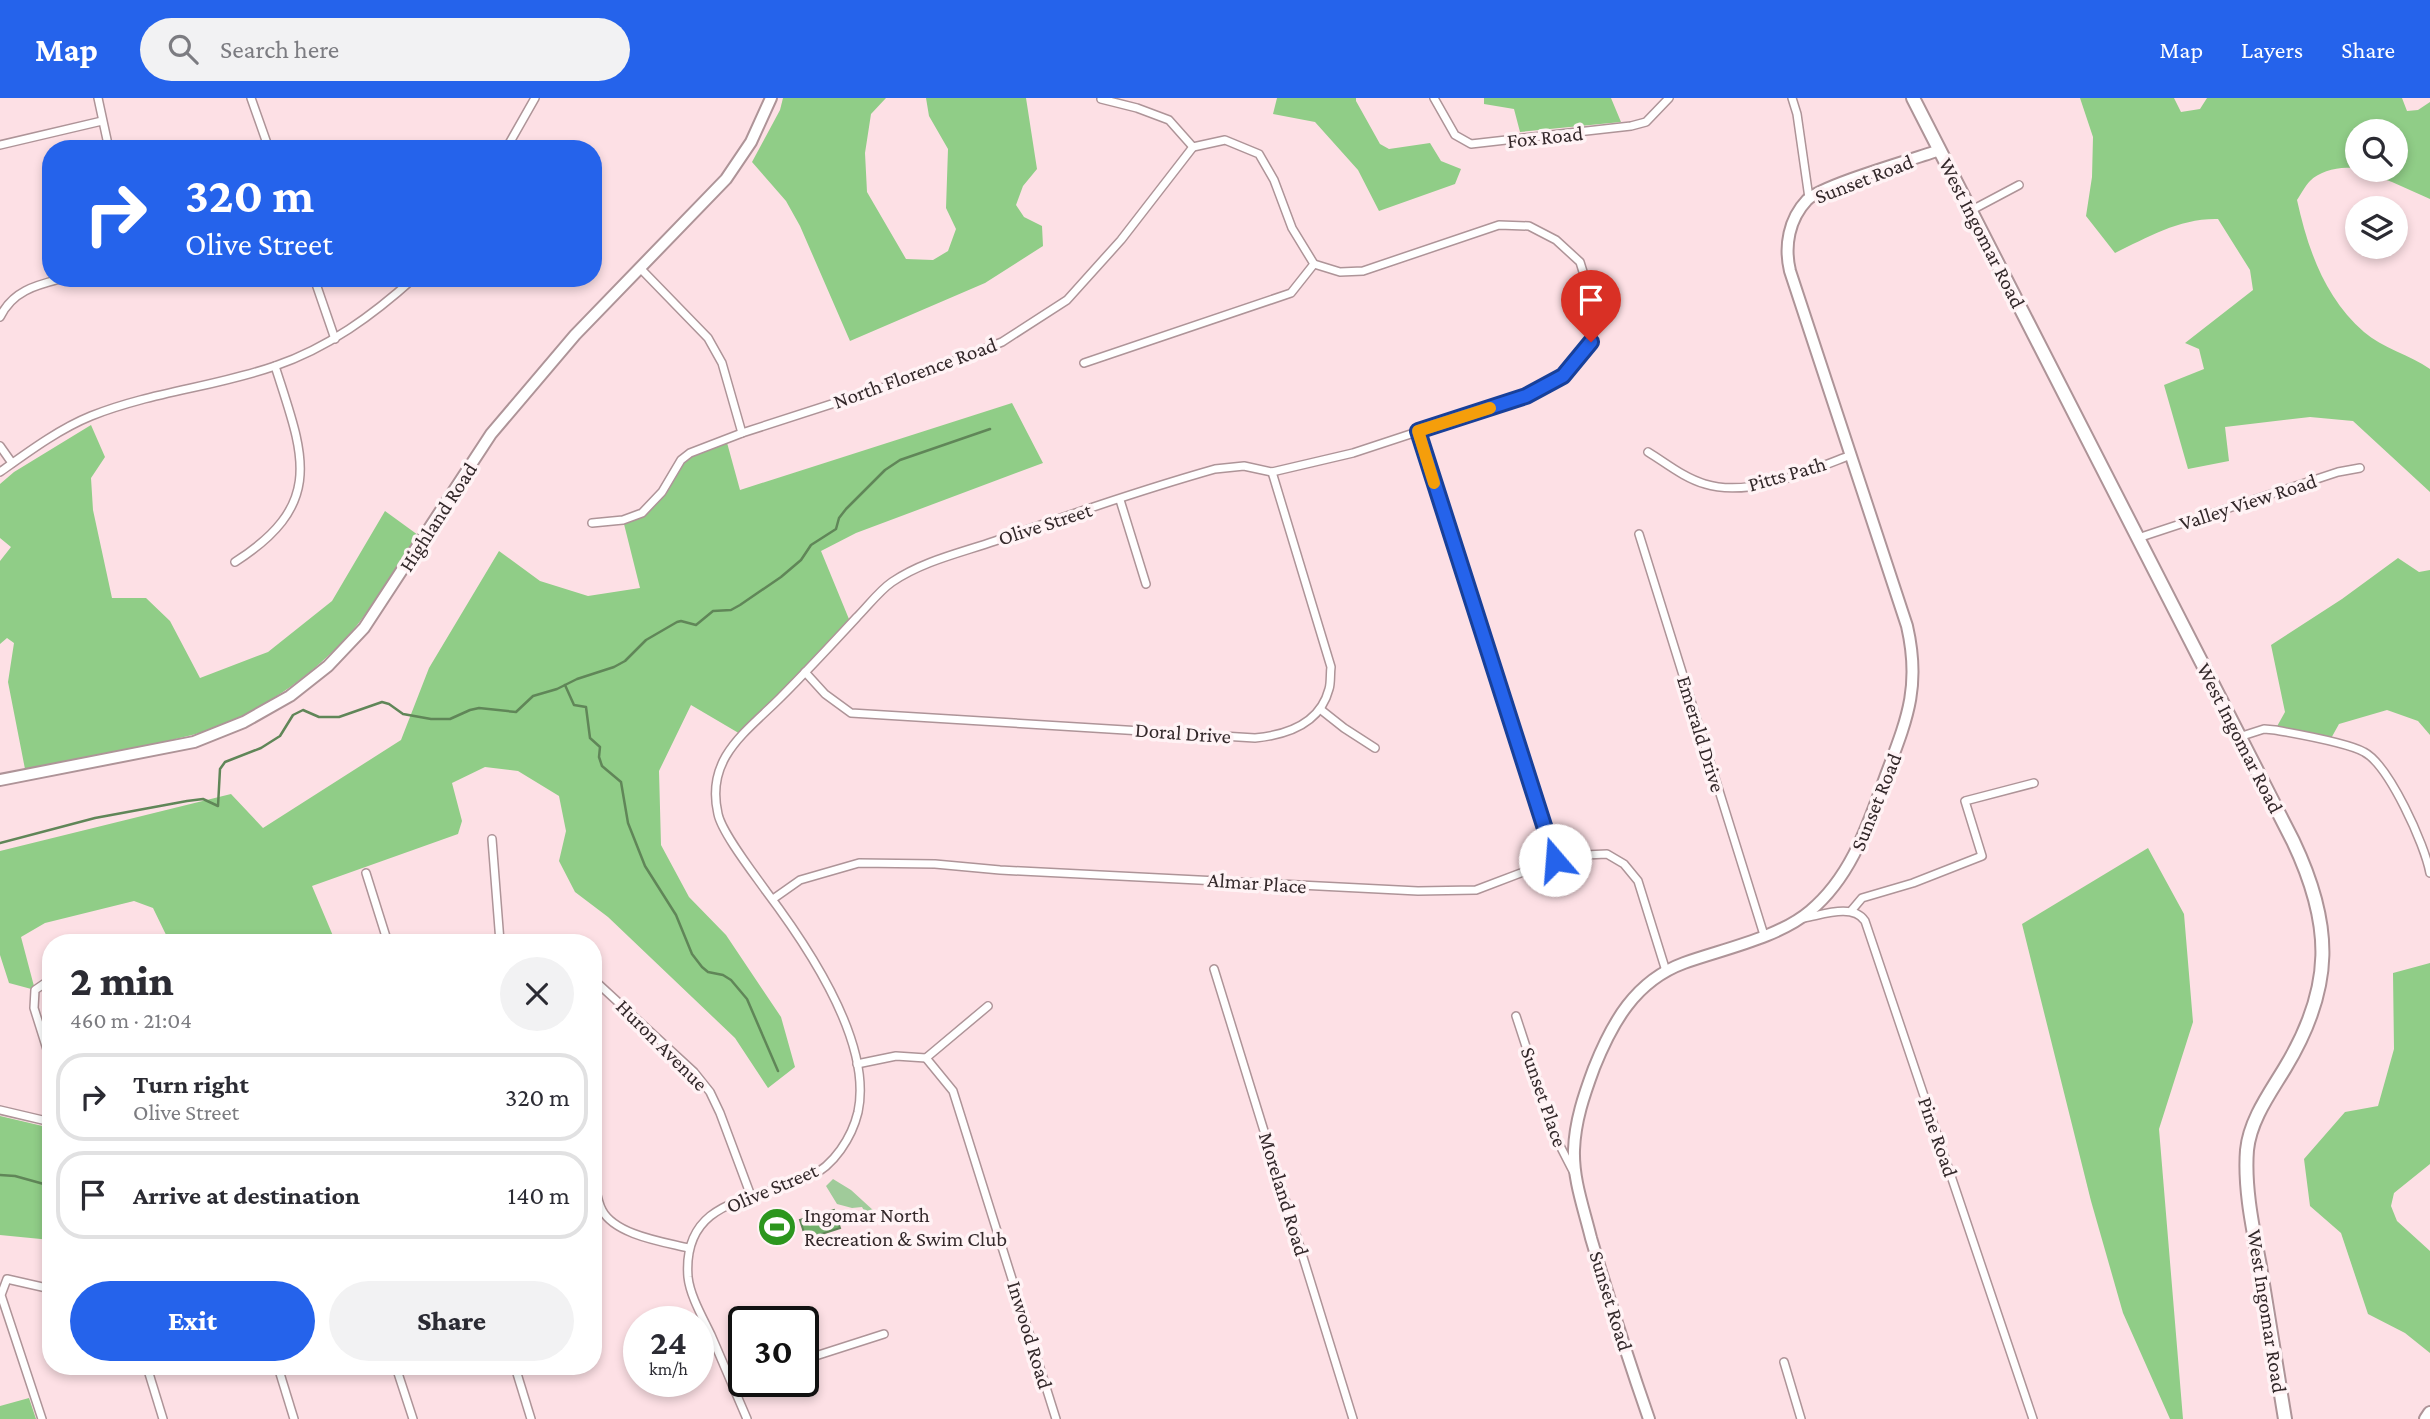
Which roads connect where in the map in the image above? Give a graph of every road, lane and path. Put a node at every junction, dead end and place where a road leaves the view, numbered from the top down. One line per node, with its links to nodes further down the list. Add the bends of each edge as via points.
1 (98, 98): 10 (street)
2 (251, 98): 12 (street)
3 (535, 98): 13 (street)
4 (771, 98): 21 (street, Highland Road, via 751,142 726,179)
5 (1434, 98): 6 (street, Fox Road, via 1455,135 1471,144 1631,127 1646,122)
6 (1670, 98)
7 (1792, 98): 18 (street)
8 (1913, 98): 16 (main road, West Ingomar Road)
9 (1101, 99): 15 (street, via 1170,120)
10 (102, 121): 11 (street); 14 (street)
11 (107, 140)
12 (266, 140)
13 (511, 140)
14 (0, 145)
15 (1193, 147): 20 (street, via 1225,140 1259,154 1292,228); 30 (street, North Florence Road, via 1068,300 1002,342 909,379)
16 (1940, 150): 18 (street, Sunset Road); 19 (main road, West Ingomar Road)
17 (2019, 185): 19 (street)
18 (1809, 198): 33 (street, Sunset Road, via 1791,228 1787,259)
19 (1970, 211): 41 (main road, West Ingomar Road)
20 (1314, 264): 27 (street, via 1292,293); 29 (street, Olive Street, via 1340,272 1363,271 1499,225 1530,226 1556,240 1580,262 1597,317 1591,342 1563,376 1526,396)
21 (640, 268): 30 (street, via 708,338 722,363); 48 (street, Highland Road, via 575,335 491,434 364,628 328,666 244,722 194,742)
22 (42, 284): 25 (street, via 17,294)
23 (317, 287): 26 (street)
24 (404, 287): 26 (street)
25 (0, 317)
26 (335, 339): 28 (street)
27 (1084, 363)
28 (275, 366): 34 (street, via 88,417); 42 (street, via 298,437 298,487 284,521)
29 (1418, 431): 37 (street, Olive Street, via 1353,453); 51 (street)
30 (742, 433): 39 (street, North Florence Road, via 681,460 662,492 642,513)
31 (0, 446): 34 (street)
32 (1648, 452): 33 (street, Pitts Path, via 1692,479 1726,489 1764,484)
33 (1851, 456): 56 (street, Sunset Road, via 1907,626 1912,696 1903,732 1855,856 1827,895)
34 (12, 463): 36 (street)
35 (2360, 468): 41 (street, Valley View Road)
36 (0, 472)
37 (1272, 472): 38 (street, Olive Street, via 1244,466 1215,469); 45 (street, via 1331,667 1330,689)
38 (1120, 500): 43 (street); 44 (street, Olive Street, via 939,558 890,583)
39 (592, 523)
40 (1639, 534): 59 (street, Emerald Drive)
41 (2137, 538): 46 (main road, West Ingomar Road)
42 (235, 562)
43 (1146, 584)
44 (805, 672): 45 (street, Doral Drive, via 851,713 1255,738 1294,730); 54 (street, Olive Street, via 751,723 725,755 716,781 718,816)
45 (1320, 709): 47 (street)
46 (2239, 737): 53 (street, via 2275,730 2372,757 2422,843); 97 (main road, West Ingomar Road, via 2310,878 2323,938 2315,1005 2267,1097 2248,1147 2251,1215)
47 (1375, 748)
48 (0, 780)
49 (2034, 783): 55 (street, via 1965,801 1982,856 1862,898)
50 (492, 839): 58 (street)
51 (1555, 860): 54 (street, Almar Place, via 1476,890 1430,891 859,863 800,880); 61 (street, Almar Place, via 1607,854 1624,864 1638,881)
52 (366, 873): 57 (street)
53 (2430, 873)
54 (773, 899): 68 (street, Olive Street, via 823,973)
55 (1851, 911): 56 (street); 96 (street, Pine Road, via 1862,916 1868,928)
56 (1800, 919): 59 (street, Sunset Road)
57 (385, 934)
58 (500, 934)
59 (1764, 935): 61 (street, Sunset Road)
60 (1214, 969): 93 (street, Moreland Road)
61 (1666, 971): 71 (street, Sunset Road, via 1628,1003 1602,1049 1578,1118)
62 (42, 985): 66 (street, via 35,990 34,1008)
63 (602, 987): 72 (street, Huron Avenue, via 710,1092)
64 (988, 1006): 67 (street)
65 (1516, 1016): 71 (street, Sunset Place, via 1556,1138)
66 (42, 1033)
67 (926, 1058): 68 (street, via 896,1056); 92 (street, Inwood Road, via 953,1091)
68 (857, 1064): 72 (street, Olive Street, via 858,1110 840,1151 811,1176)
69 (0, 1110): 70 (street)
70 (42, 1120)
71 (1576, 1177): 94 (street, Sunset Road)
72 (751, 1196): 74 (street, Olive Street, via 710,1215)
73 (602, 1211): 74 (street, via 618,1226)
74 (688, 1248): 79 (street, via 688,1280)
75 (42, 1287): 86 (street, via 6,1279 1,1295)
76 (884, 1334): 77 (street)
77 (819, 1355)
78 (1784, 1362): 95 (street)
79 (728, 1374)
80 (149, 1375): 87 (street)
81 (280, 1375): 88 (street)
82 (399, 1375): 89 (street)
83 (517, 1375): 90 (street)
84 (738, 1397): 91 (street)
85 (2430, 1413): 98 (main road)
86 (42, 1419)
87 (163, 1419)
88 (294, 1419)
89 (413, 1419)
90 (531, 1419)
91 (747, 1419)
92 (1056, 1419)
93 (1353, 1419)
94 (1649, 1419)
95 (1801, 1419)
96 (2033, 1419)
97 (2285, 1419)
98 (2426, 1419)

